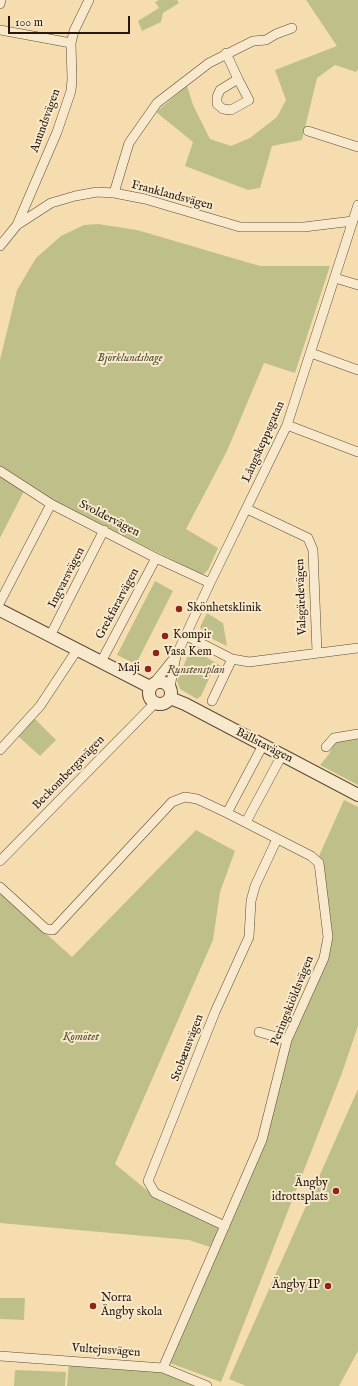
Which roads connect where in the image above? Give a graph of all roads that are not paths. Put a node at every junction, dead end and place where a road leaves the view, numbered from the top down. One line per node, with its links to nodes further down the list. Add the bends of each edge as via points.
1 (1, 0): 3 (street)
2 (89, 0): 6 (street, Anundsvägen)
3 (0, 4)
4 (292, 28): 7 (street, via 266,40 253,41)
5 (0, 30): 6 (street)
6 (71, 43): 14 (street, Anundsvägen, via 71,91 57,132)
7 (226, 53): 8 (street); 11 (street, via 203,67 157,103 129,142)
8 (238, 79)
9 (308, 131): 10 (street)
10 (358, 147)
11 (114, 193): 13 (street, Franklandsvägen, via 145,199 240,227 304,227); 14 (street, Franklandsvägen, via 97,192 69,198 51,204)
12 (358, 205): 13 (street, Långskeppsgatan)
13 (353, 221): 16 (street, Långskeppsgatan)
14 (17, 225): 15 (street, Franklandsvägen)
15 (0, 246)
16 (335, 278): 17 (street); 18 (street, Långskeppsgatan)
17 (358, 285)
18 (311, 353): 19 (street); 20 (street, Långskeppsgatan)
19 (358, 370)
20 (287, 426): 21 (street); 24 (street, Långskeppsgatan)
21 (358, 452)
22 (0, 471): 23 (street, Svoldervägen)
23 (51, 504): 25 (street, Svoldervägen); 28 (street)
24 (247, 509): 27 (street, Långskeppsgatan); 34 (street, Valsgärdevägen, via 308,538 313,550)
25 (104, 530): 26 (street, Svoldervägen); 30 (street, Ingvarsvägen)
26 (156, 558): 27 (street, Svoldervägen); 37 (street, Grekfararvägen)
27 (210, 583): 31 (street, Långskeppsgatan)
28 (0, 602)
29 (0, 610): 30 (street, Bällstavägen)
30 (50, 636): 33 (street, Bällstavägen)
31 (185, 636): 35 (street, Långskeppsgatan); 36 (street)
32 (358, 648): 34 (street)
33 (77, 650): 37 (street, Bällstavägen); 45 (street, via 40,706)
34 (317, 652): 36 (street, via 249,662)
35 (176, 656): 38 (street, Långskeppsgatan); 39 (street, Långskeppsgatan)
36 (232, 659): 40 (street)
37 (100, 662): 38 (street, Bällstavägen)
38 (152, 685): 39 (street, Bällstavägen, via 163,682); 41 (street, via 148,693)
39 (170, 692): 41 (street, via 166,703); 43 (street, Bällstavägen, via 185,704)
40 (212, 701)
41 (155, 703): 51 (street, Beckombergavägen)
42 (358, 734): 44 (street, via 334,738)
43 (263, 746): 46 (street, Bällstavägen); 48 (street)
44 (326, 747)
45 (0, 750)
46 (282, 755): 47 (street, Bällstavägen); 49 (street)
47 (358, 795)
48 (227, 813): 49 (street, Peringskiöldsvägen); 52 (street, Peringskiöldsvägen, via 197,799 185,798 172,802 53,930 46,929)
49 (246, 822): 50 (street, Peringskiöldsvägen)
50 (278, 839): 54 (street, Peringskiöldsvägen, via 319,863 328,937 324,958); 55 (street, Stobæusvägen, via 255,886 251,901 249,937 215,1012 148,1181 155,1193)
51 (0, 861)
52 (0, 887)
53 (259, 1032): 54 (street)
54 (287, 1040): 55 (street, Peringskiöldsvägen, via 262,1140)
55 (225, 1226): 57 (street, Peringskiöldsvägen)
56 (0, 1356): 57 (street, Vultejusvägen)
57 (163, 1368): 58 (street, Vultejusvägen)
58 (207, 1386)

